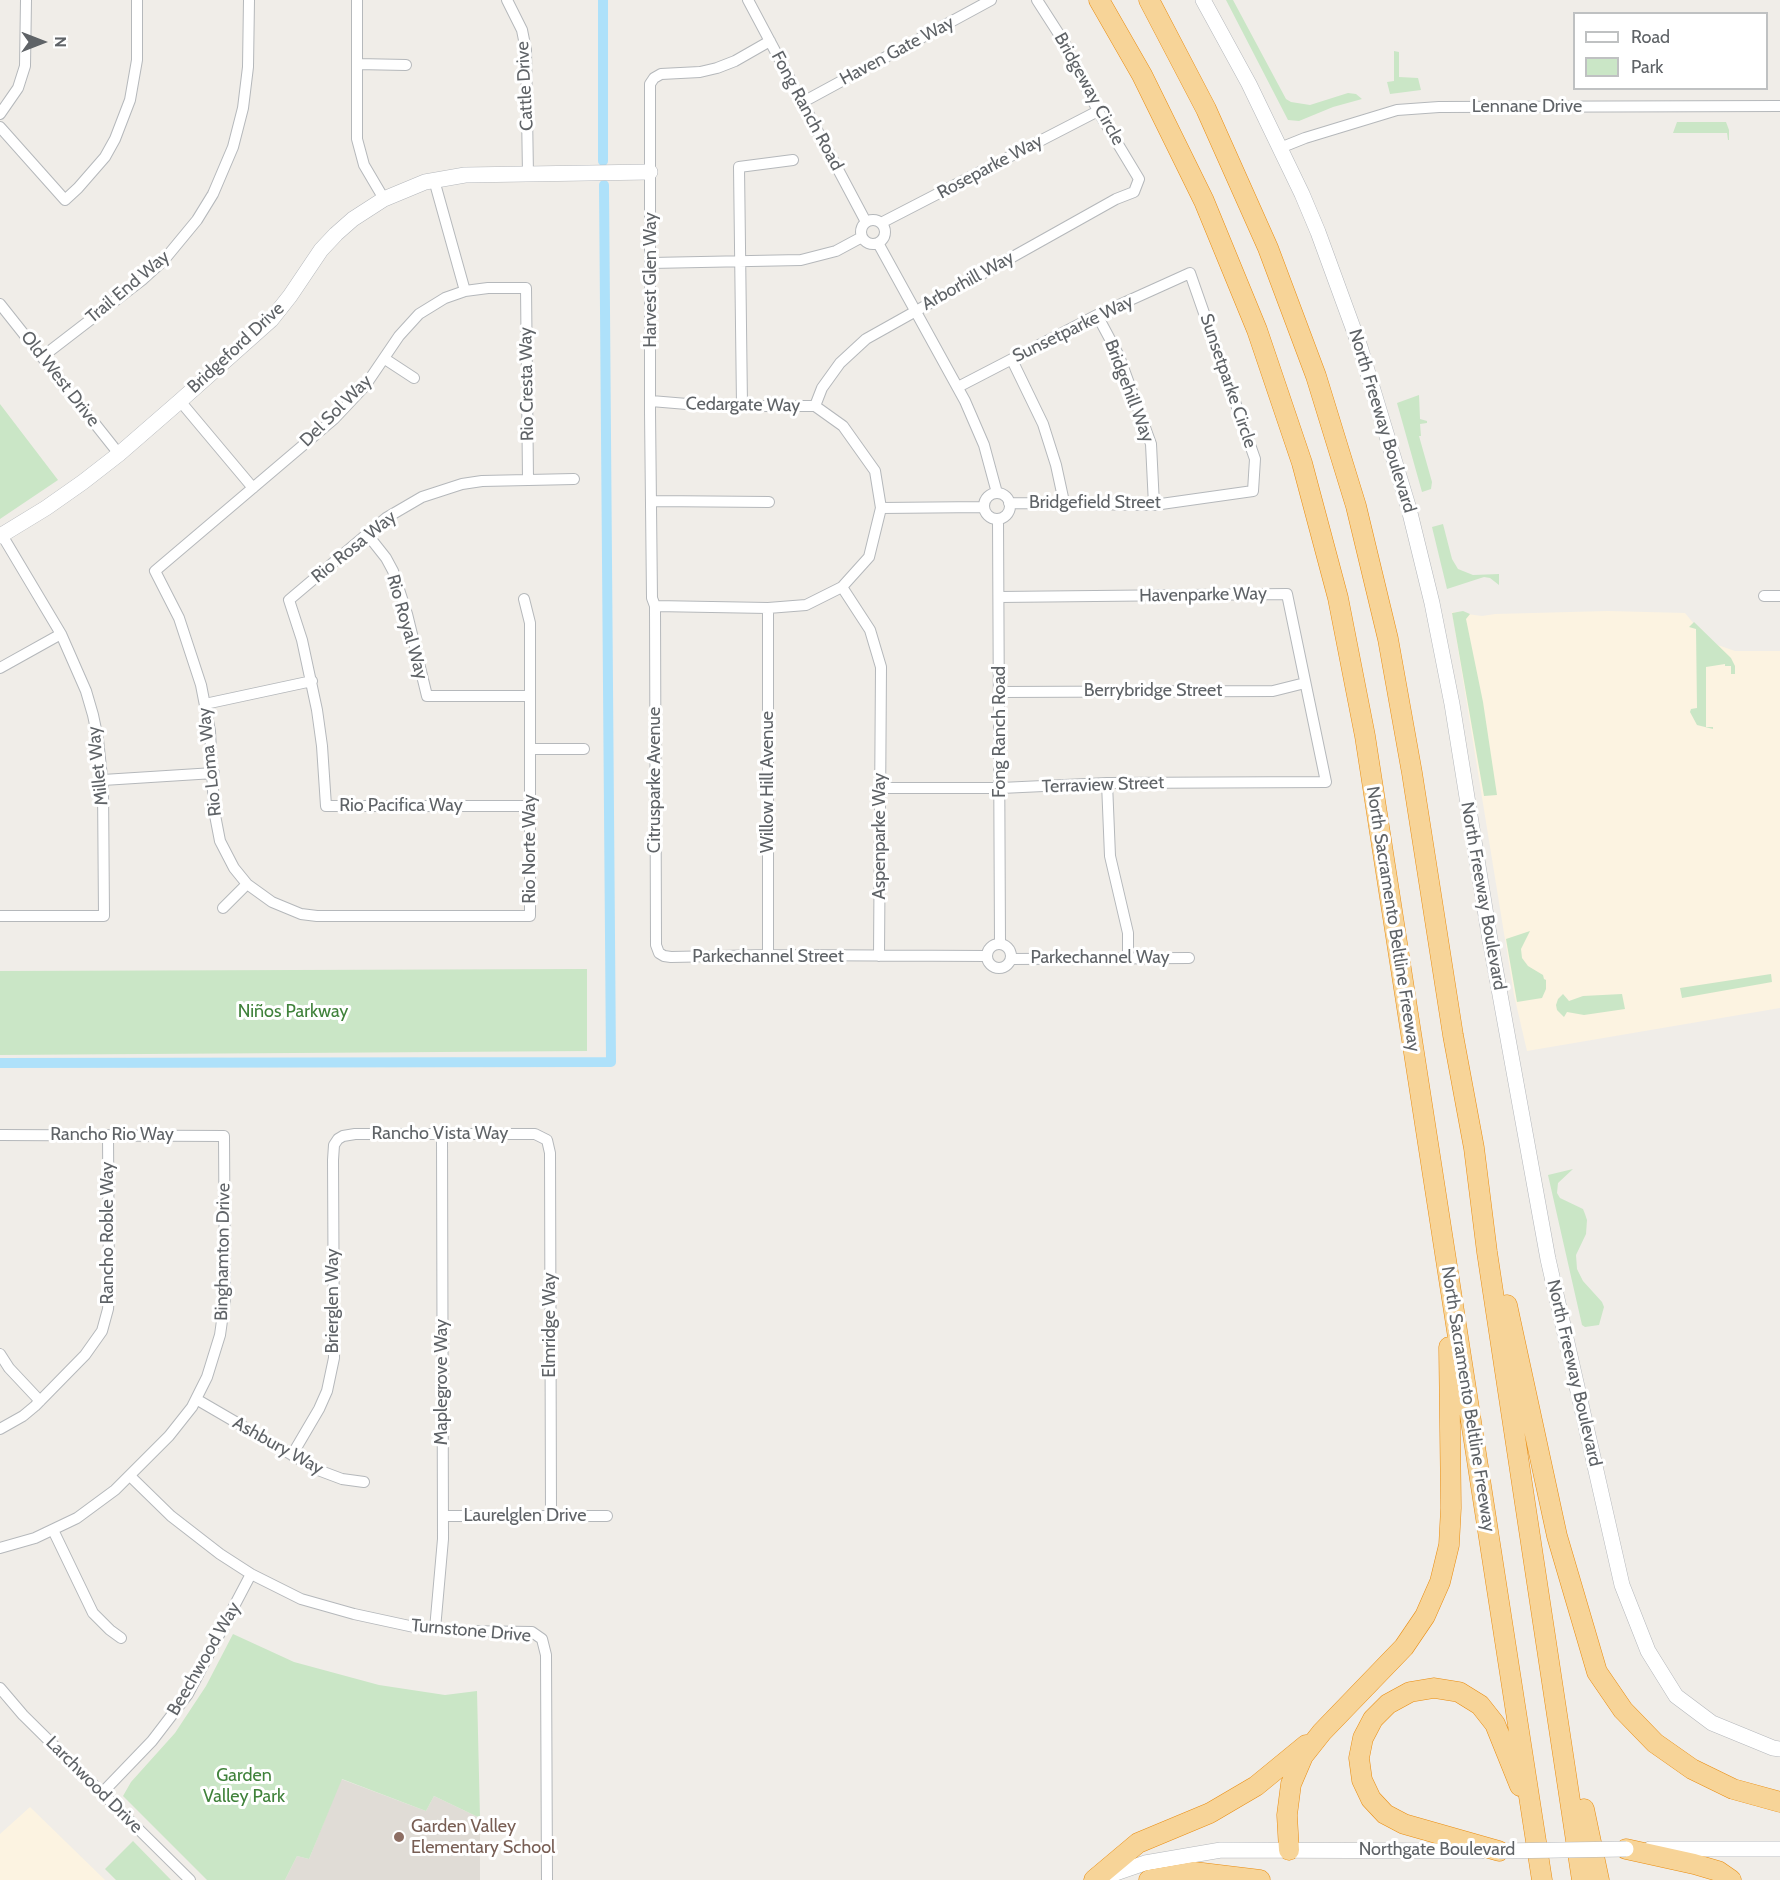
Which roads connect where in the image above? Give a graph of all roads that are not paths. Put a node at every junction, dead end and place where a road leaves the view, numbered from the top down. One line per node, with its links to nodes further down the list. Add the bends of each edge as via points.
1 (26, 0): 18 (street, via 25,66 18,88)
2 (138, 0): 19 (street, via 137,60 124,120 92,173 66,200)
3 (249, 0): 39 (street, Trail End Way, via 243,108 233,147 213,194 164,260)
4 (357, 0): 13 (street)
5 (507, 0): 23 (street, Cattle Drive, via 522,30 526,50)
6 (748, 0): 12 (street, Fong Ranch Road)
7 (991, 0): 15 (street, Haven Gate Way)
8 (1037, 0): 17 (street, Bridgeway Circle, via 1064,42)
9 (1099, 0): 106 (highway, North Sacramento Beltline Freeway, via 1142,75 1204,201 1257,330 1302,463 1338,598 1365,736)
10 (1149, 0): 105 (highway, via 1206,109 1268,248 1316,376 1356,506 1388,639)
11 (1203, 0): 20 (street, North Freeway Boulevard)
12 (770, 41): 15 (street, Fong Ranch Road); 22 (street, Harvest Glen Way, via 717,68 654,78 650,84)
13 (357, 64): 14 (street); 26 (street, via 357,139 364,165)
14 (406, 64)
15 (803, 102): 27 (street, Fong Ranch Road)
16 (1780, 106): 20 (street, Lennane Drive, via 1397,110)
17 (1098, 111): 24 (street, Bridgeway Circle); 28 (street, Roseparke Way)
18 (0, 114)
19 (0, 127)
20 (1280, 148): 125 (street, North Freeway Boulevard, via 1318,232 1360,347 1420,553 1452,704 1548,1259 1622,1586 1648,1651 1677,1696 1712,1723)
21 (793, 160): 31 (street, via 739,167)
22 (650, 172): 23 (street, Bridgeford Drive); 32 (street, Harvest Glen Way)
23 (528, 175): 25 (street, Bridgeford Drive, via 465,175)
24 (1139, 179): 37 (street, Arborhill Way, via 1134,192)
25 (434, 180): 26 (street, Bridgeford Drive); 35 (street)
26 (384, 199): 44 (street, Bridgeford Drive, via 336,234 276,315)
27 (866, 222): 28 (street); 29 (street, via 861,228)
28 (881, 223): 30 (street, via 885,233)
29 (862, 237): 30 (street, via 868,243); 31 (street, via 817,258)
30 (878, 243): 37 (street)
31 (739, 261): 32 (street); 46 (street)
32 (651, 263): 45 (street, Harvest Glen Way)
33 (1190, 273): 38 (street, Sunsetparke Way); 52 (street, Sunsetparke Circle, via 1255,459)
34 (526, 288): 35 (street, Del Sol Way); 50 (street, Rio Cresta Way)
35 (465, 291): 40 (street, Del Sol Way, via 444,298 419,314)
36 (0, 304): 39 (street, Old West Drive)
37 (915, 310): 43 (street); 47 (street, Arborhill Way, via 866,339 840,363)
38 (1097, 315): 41 (street, Sunsetparke Way); 58 (street, Bridgehill Way, via 1119,356 1151,444)
39 (42, 357): 48 (street, Old West Drive)
40 (385, 359): 42 (street); 51 (street, Del Sol Way, via 334,419)
41 (1012, 360): 43 (street, Sunsetparke Way); 56 (street, via 1043,424)
42 (414, 378)
43 (958, 387): 53 (street, via 984,445)
44 (180, 401): 48 (street, Bridgeford Drive); 51 (street)
45 (651, 402): 46 (street, Cedargate Way); 54 (street, Harvest Glen Way)
46 (742, 405): 47 (street, Cedargate Way)
47 (815, 406): 60 (street, Cedargate Way, via 843,426 875,471)
48 (119, 454): 63 (street, Bridgeford Drive, via 46,508)
49 (574, 479): 50 (street, Rio Rosa Way)
50 (528, 480): 62 (street, Rio Rosa Way, via 482,481 441,490 403,507)
51 (253, 488): 64 (street, Del Sol Way)
52 (1253, 491): 58 (street, Bridgefield Street)
53 (997, 493): 57 (street); 59 (street, via 989,496)
54 (652, 501): 55 (street); 70 (street, Harvest Glen Way)
55 (769, 502)
56 (1064, 502): 57 (street, Bridgefield Street); 58 (street, Bridgefield Street)
57 (1009, 503): 61 (street, via 1006,515)
58 (1154, 505)
59 (984, 507): 60 (street); 61 (street, via 989,516)
60 (881, 508): 65 (street, via 869,557)
61 (998, 519): 68 (street, Fong Ranch Road)
62 (367, 534): 74 (street, Rio Rosa Way, via 290,600); 77 (street, Rio Royal Way, via 386,558 396,580 427,696)
63 (1, 535): 72 (street, Millet Way)
64 (155, 571): 78 (street, Rio Loma Way, via 192,655)
65 (842, 587): 71 (street, via 806,604); 85 (street, Aspenparke Way, via 870,630 881,667)
66 (1764, 596): 67 (street)
67 (1780, 596)
68 (999, 597): 75 (street, Havenparke Way, via 1287,594); 76 (street, Fong Ranch Road)
69 (524, 599): 77 (street, Rio Norte Way, via 530,623)
70 (655, 606): 71 (street); 92 (street, Citrusparke Avenue, via 655,935)
71 (768, 608): 93 (street, Willow Hill Avenue)
72 (61, 634): 73 (street); 82 (street, Millet Way, via 88,699)
73 (0, 668)
74 (312, 681): 78 (street); 87 (street, Rio Pacifica Way, via 326,806)
75 (1305, 683): 76 (street, Berrybridge Street, via 1273,691); 83 (street, Havenparke Way)
76 (1000, 692): 86 (street, Fong Ranch Road)
77 (530, 696): 79 (street, Rio Norte Way)
78 (205, 704): 81 (street, Rio Loma Way)
79 (530, 749): 80 (street); 87 (street, Rio Norte Way)
80 (585, 749)
81 (214, 773): 82 (street); 88 (street, Rio Loma Way, via 214,810 220,841)
82 (103, 780): 90 (street, Millet Way, via 104,916)
83 (1326, 782): 84 (street, Terraview Street)
84 (1107, 783): 86 (street, Terraview Street); 96 (street, via 1110,856 1128,933)
85 (880, 788): 86 (street, Terraview Street); 94 (street, Aspenparke Way)
86 (1001, 788): 91 (street, Fong Ranch Road)
87 (530, 806): 88 (street, Rio Norte Way, via 530,916 317,916 272,902)
88 (247, 884): 89 (street)
89 (223, 908)
90 (0, 916)
91 (1000, 944): 95 (street, via 989,949); 98 (street, via 1010,951)
92 (659, 952): 93 (street, Parkechannel Street, via 671,957)
93 (768, 955): 94 (street, Parkechannel Street)
94 (879, 956): 95 (street)
95 (987, 956): 98 (street, via 989,964 1000,969)
96 (1128, 958): 97 (street, Parkechannel Way); 98 (street, Parkechannel Way)
97 (1189, 958)
98 (1011, 959)
99 (442, 1134): 103 (street, Rancho Vista Way); 104 (street, Rancho Vista Way, via 349,1134); 114 (street, Maplegrove Way)
100 (0, 1135): 101 (street, Rancho Rio Way)
101 (108, 1135): 102 (street, Rancho Rio Way); 109 (street, Rancho Roble Way, via 106,1317 94,1344)
102 (224, 1136): 108 (street, Binghamton Drive, via 224,1313 215,1357)
103 (542, 1136): 115 (street, Elmridge Way, via 550,1153)
104 (338, 1139): 111 (street, Brierglen Way, via 333,1152 334,1358 319,1409)
105 (1474, 1148): 120 (highway); 127 (highway, via 1557,1536 1597,1672 1623,1710 1655,1743 1692,1769 1733,1789)
106 (1448, 1276): 124 (highway, via 1451,1508 1449,1545 1440,1582 1425,1616 1404,1647); 128 (highway, North Sacramento Beltline Freeway)
107 (0, 1354): 109 (street)
108 (196, 1399): 111 (street, Ashbury Way); 112 (street, Binghamton Drive, via 174,1430)
109 (40, 1401): 110 (street, Rancho Roble Way)
110 (0, 1429)
111 (292, 1455): 113 (street, Ashbury Way, via 318,1470)
112 (130, 1476): 117 (street, Binghamton Drive, via 100,1502); 119 (street, Turnstone Drive, via 195,1536)
113 (364, 1482)
114 (443, 1516): 115 (street, Laurelglen Drive); 121 (street, Maplegrove Way)
115 (551, 1516): 116 (street, Laurelglen Drive)
116 (607, 1516)
117 (53, 1530): 118 (street, Binghamton Drive); 122 (street, via 89,1606)
118 (0, 1548)
119 (251, 1574): 121 (street, Turnstone Drive, via 302,1599 378,1620); 126 (street, Beechwood Way, via 188,1694 152,1741)
120 (1539, 1592): 139 (highway); 140 (highway)
121 (435, 1629): 134 (street, Turnstone Drive, via 532,1632 545,1645)
122 (121, 1638)
123 (0, 1688): 126 (street, Larchwood Drive)
124 (1322, 1732): 131 (highway, via 1303,1756 1291,1784 1287,1815); 135 (highway, via 1256,1786 1210,1813 1138,1843)
125 (1780, 1749)
126 (102, 1793): 133 (street, Larchwood Drive)
127 (1780, 1802)
128 (1533, 1819): 132 (highway, via 1496,1724 1480,1705 1458,1692 1434,1688 1410,1692 1388,1704 1373,1719 1359,1758 1362,1780 1371,1799 1385,1814 1404,1824); 138 (highway, North Sacramento Beltline Freeway)
129 (1626, 1849): 130 (street, Northgate Boulevard); 132 (street, Northgate Boulevard, bridge); 141 (highway, via 1718,1871)
130 (1780, 1849)
131 (1289, 1850): 132 (street, Northgate Boulevard); 135 (street, Northgate Boulevard, via 1190,1854 1144,1863)
132 (1499, 1851)
133 (190, 1880)
134 (547, 1880)
135 (1096, 1880)
136 (1149, 1880): 137 (highway, via 1194,1872)
137 (1260, 1880)
138 (1542, 1880)
139 (1582, 1880)
140 (1599, 1880)
141 (1731, 1880)

